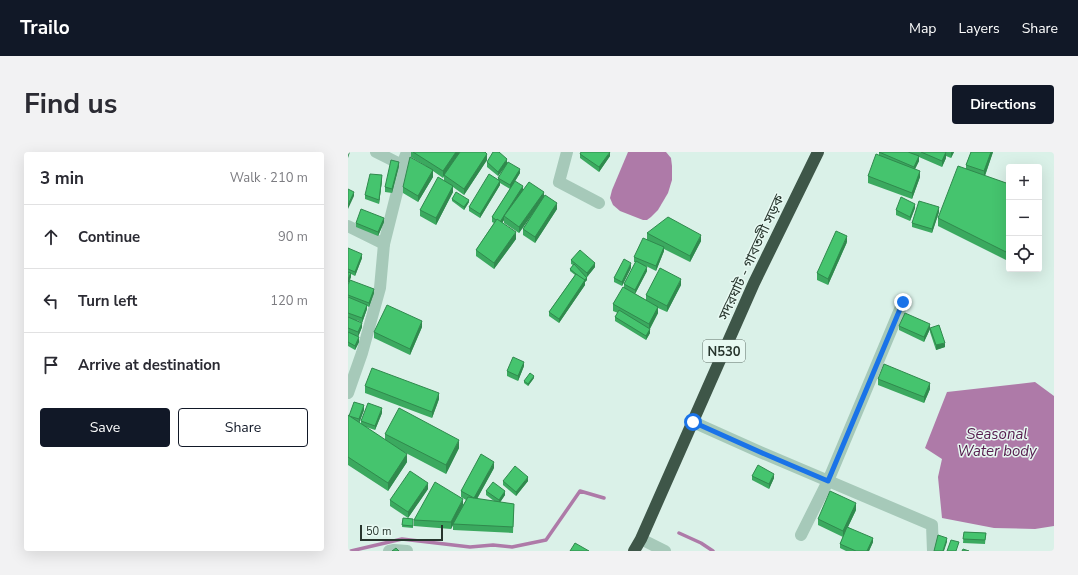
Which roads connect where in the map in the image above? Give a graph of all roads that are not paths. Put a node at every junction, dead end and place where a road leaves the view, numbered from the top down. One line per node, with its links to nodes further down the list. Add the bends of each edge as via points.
1 (376, 152): 5 (street)
2 (407, 152): 5 (street)
3 (567, 152): 6 (street, via 559,182)
4 (818, 152): 11 (highway, সদরঘাট - গাবতলী সড়ক / N530, via 754,283)
5 (402, 165): 8 (street)
6 (599, 202)
7 (348, 226): 8 (street)
8 (384, 244): 10 (street, via 380,288)
9 (903, 302): 12 (street)
10 (348, 393)
11 (693, 422): 12 (street); 14 (highway, সদরঘাট - গাবতলী সড়ক / N530)
12 (828, 481): 13 (street); 19 (street, via 932,525)
13 (801, 535)
14 (641, 538): 17 (highway, সদরঘাট - গাবতলী সড়ক / N530); 18 (street)
15 (389, 551): 16 (street)
16 (407, 551)
17 (634, 551)
18 (665, 551)
19 (933, 551)

